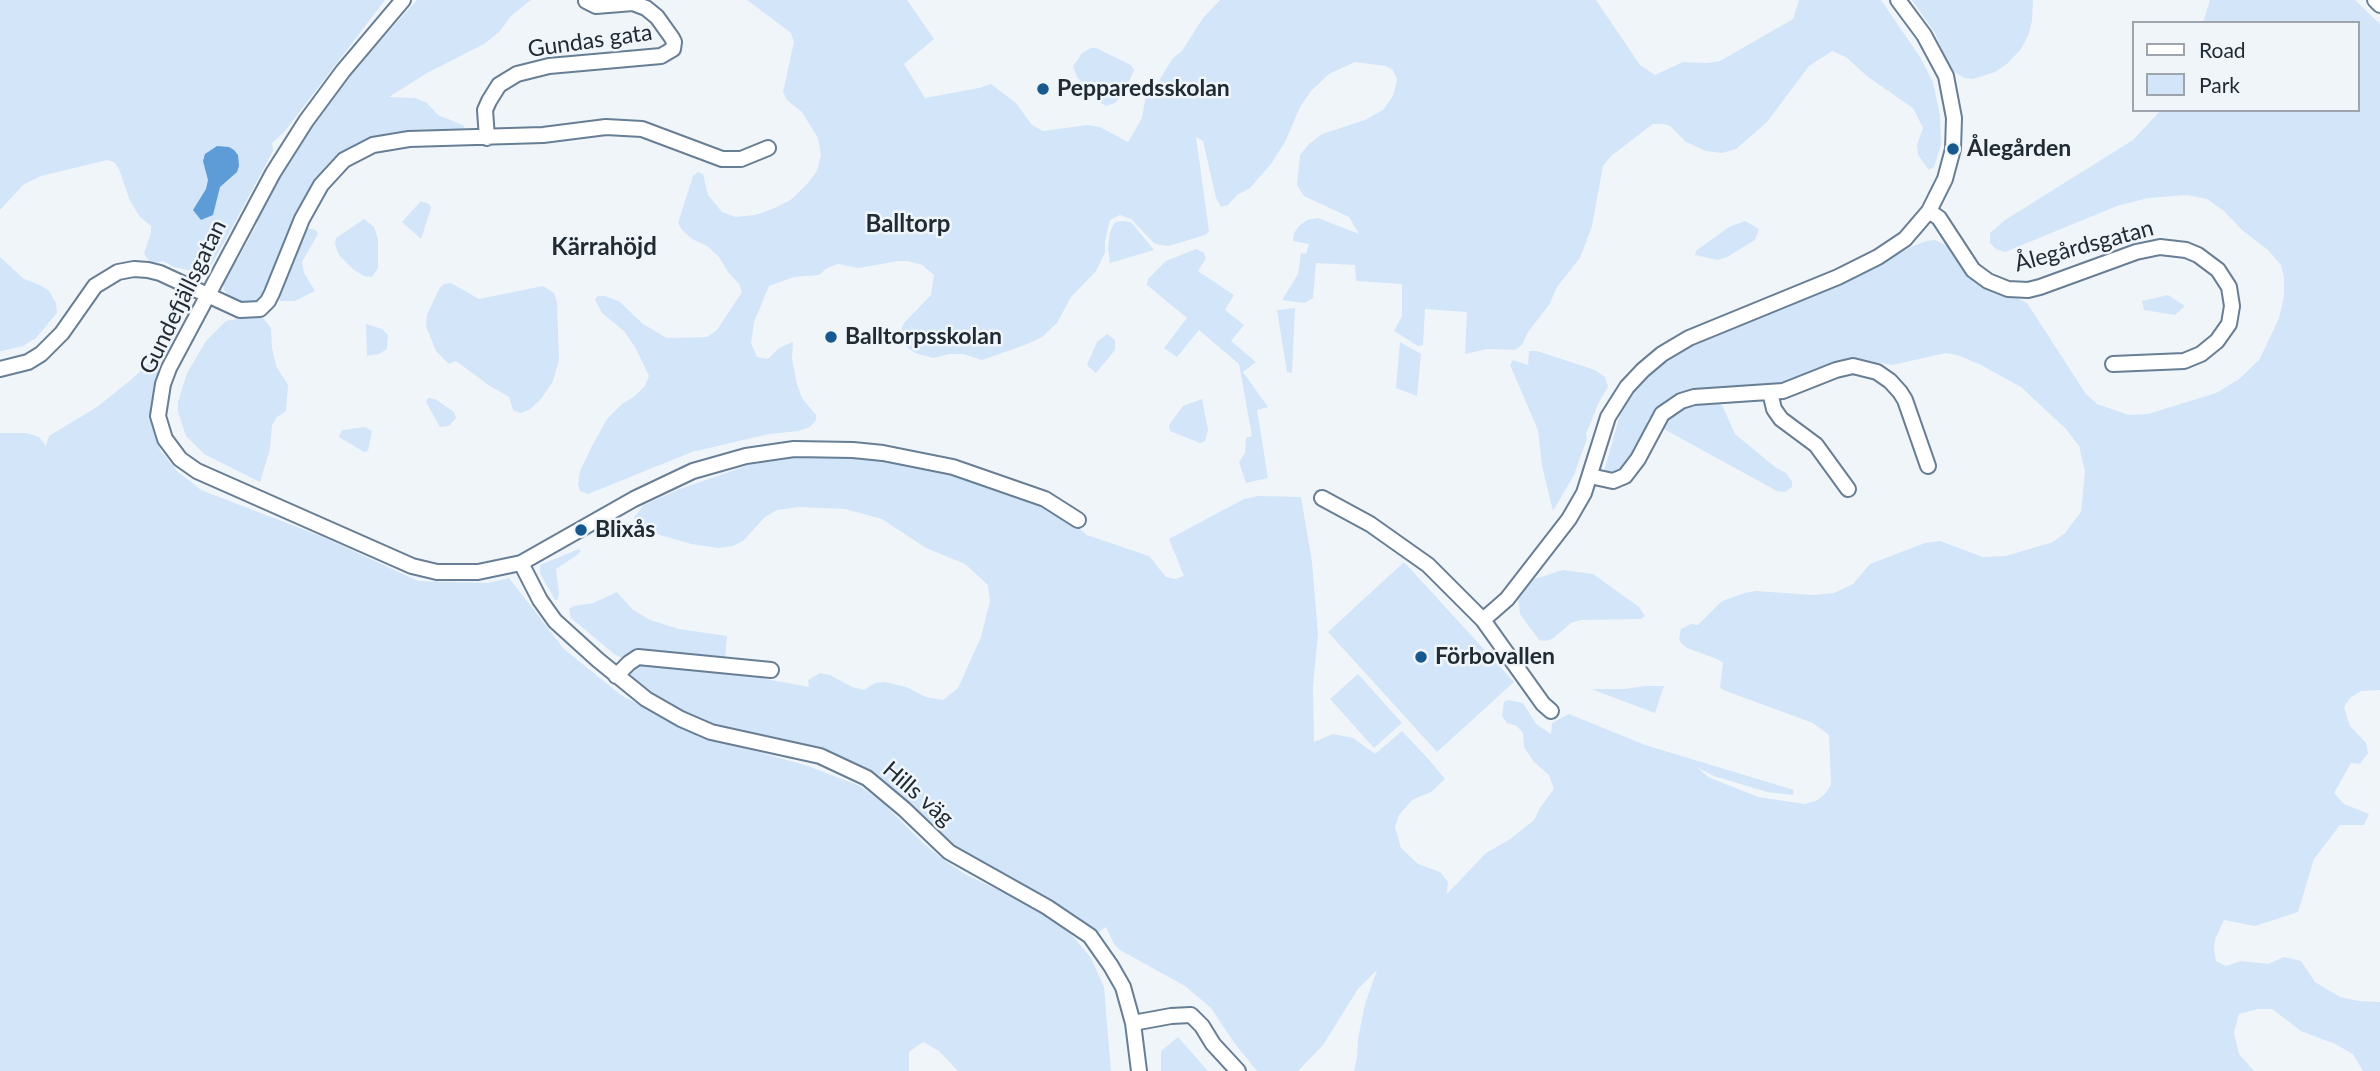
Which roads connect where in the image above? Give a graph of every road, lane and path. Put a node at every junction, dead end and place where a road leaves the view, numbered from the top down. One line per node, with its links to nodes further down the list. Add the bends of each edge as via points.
1 (403, 0): 9 (street, Gundefjällsgatan, via 306,121)
2 (1898, 0): 8 (street, via 1946,76 1954,118 1953,149 1945,179)
3 (2375, 0): 5 (street)
4 (586, 1): 6 (street, Gundas gata, via 596,6 633,3 646,8 672,38 673,49 661,56 549,66 517,74 499,85 488,101)
5 (2380, 5)
6 (487, 138): 7 (street, via 625,127 722,159 741,159); 9 (street, via 410,139 358,151 332,172 311,200 264,306 240,310)
7 (768, 148)
8 (1929, 211): 10 (street, Ålegårdsgatan, via 1939,218 1973,270 2008,289 2040,287 2160,247 2186,250 2217,270 2229,287 2232,306 2217,341 2184,361); 14 (street, via 1905,239 1878,257 1689,338 1652,362 1626,387 1608,417)
9 (206, 296): 11 (street, via 160,273 118,272 95,286 41,354); 18 (street, Gundefjällsgatan, via 169,368 159,402 165,439 180,459 197,471 412,566 457,573)
10 (2113, 364)
11 (0, 369)
12 (1770, 392): 13 (street, via 1789,390 1846,367 1877,372 1905,400); 14 (street, via 1694,397 1676,403 1659,418 1625,476 1613,481); 15 (street, via 1781,419 1816,445)
13 (1928, 466)
14 (1590, 476): 19 (street, via 1553,542 1507,599)
15 (1848, 489)
16 (1322, 498): 19 (street, via 1421,559)
17 (1078, 520): 18 (street, Gundefjällsgatan, via 1045,499 953,467 883,453 794,449 693,471)
18 (521, 563): 21 (street, via 555,621)
19 (1483, 620): 22 (street)
20 (771, 670): 21 (street, via 638,657)
21 (617, 676): 23 (street, Hills väg, via 658,706 711,732 820,757 867,778 949,852 1090,936 1123,987)
22 (1551, 711)
23 (1133, 1023): 24 (street, Hills väg); 25 (street, via 1191,1015)
24 (1139, 1071)
25 (1238, 1071)

